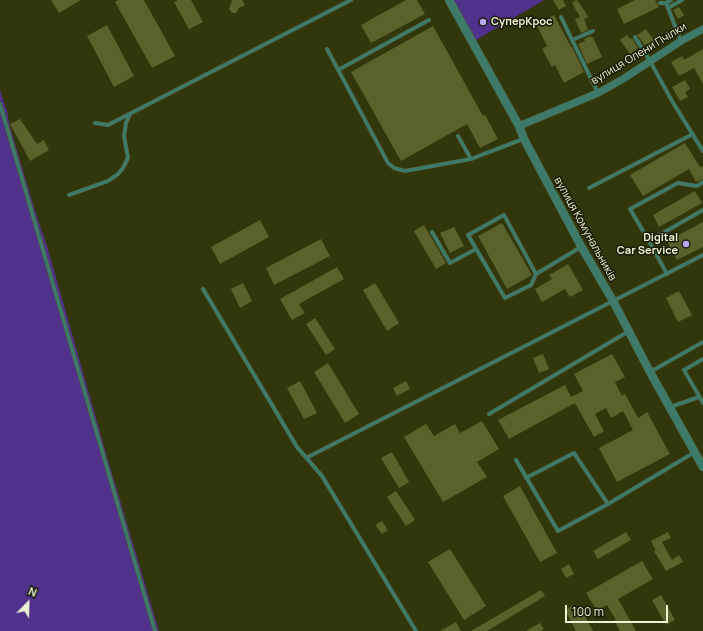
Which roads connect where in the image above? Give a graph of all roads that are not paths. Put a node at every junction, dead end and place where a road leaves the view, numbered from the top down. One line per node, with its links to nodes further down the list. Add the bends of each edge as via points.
1 (351, 0): 20 (lane)
2 (449, 0): 22 (street, вулиця Комунальників)
3 (671, 0): 6 (lane)
4 (682, 0): 7 (lane)
5 (660, 3): 6 (lane)
6 (666, 3): 7 (lane)
7 (668, 8): 14 (lane)
8 (561, 17): 13 (lane)
9 (429, 20): 17 (lane)
10 (703, 29): 14 (street, вулиця Олени Пчілки)
11 (593, 31): 13 (lane)
12 (635, 37): 16 (lane)
13 (572, 40): 18 (lane)
14 (682, 41): 16 (street, вулиця Олени Пчілки)
15 (327, 49): 17 (lane)
16 (650, 61): 18 (street, вулиця Олени Пчілки); 23 (lane)
17 (338, 70): 27 (lane, via 388,163 394,168 405,171)
18 (598, 93): 22 (street, вулиця Олени Пчілки)
19 (0, 104): 55 (lane)
20 (130, 113): 21 (lane, via 108,124); 30 (lane, via 124,136 128,158 123,168 108,181)
21 (95, 123)
22 (519, 126): 25 (street, вулиця Комунальників)
23 (693, 134): 26 (lane); 29 (lane)
24 (458, 136): 27 (lane)
25 (524, 138): 27 (lane); 34 (street, вулиця Комунальників)
26 (703, 151)
27 (471, 159)
28 (703, 182): 33 (lane, via 697,186 678,182 630,209)
29 (589, 188)
30 (69, 195)
31 (703, 210): 33 (lane)
32 (432, 232): 35 (lane, via 450,263)
33 (649, 241): 38 (lane)
34 (582, 246): 37 (lane); 40 (street, вулиця Комунальників)
35 (476, 249): 37 (lane, via 505,298 531,284); 37 (lane, via 468,235 504,215)
36 (703, 255): 38 (lane)
37 (536, 274)
38 (667, 274): 40 (lane)
39 (203, 289): 50 (lane)
40 (613, 301): 41 (street, вулиця Комунальників); 50 (lane)
41 (629, 331): 44 (street, вулиця Комунальників); 48 (lane)
42 (703, 342): 44 (lane)
43 (703, 359): 45 (lane, via 684,370)
44 (650, 372): 47 (street, вулиця Комунальників)
45 (700, 397): 46 (lane); 47 (lane)
46 (703, 403)
47 (670, 407): 49 (street, вулиця Комунальників)
48 (489, 414)
49 (695, 452): 52 (street, вулиця Комунальників); 54 (lane)
50 (306, 458): 56 (lane, via 322,476)
51 (516, 460): 53 (lane)
52 (703, 468)
53 (526, 478): 54 (lane, via 574,453); 54 (lane, via 558,532)
54 (608, 504)
55 (156, 631)
56 (416, 631)

